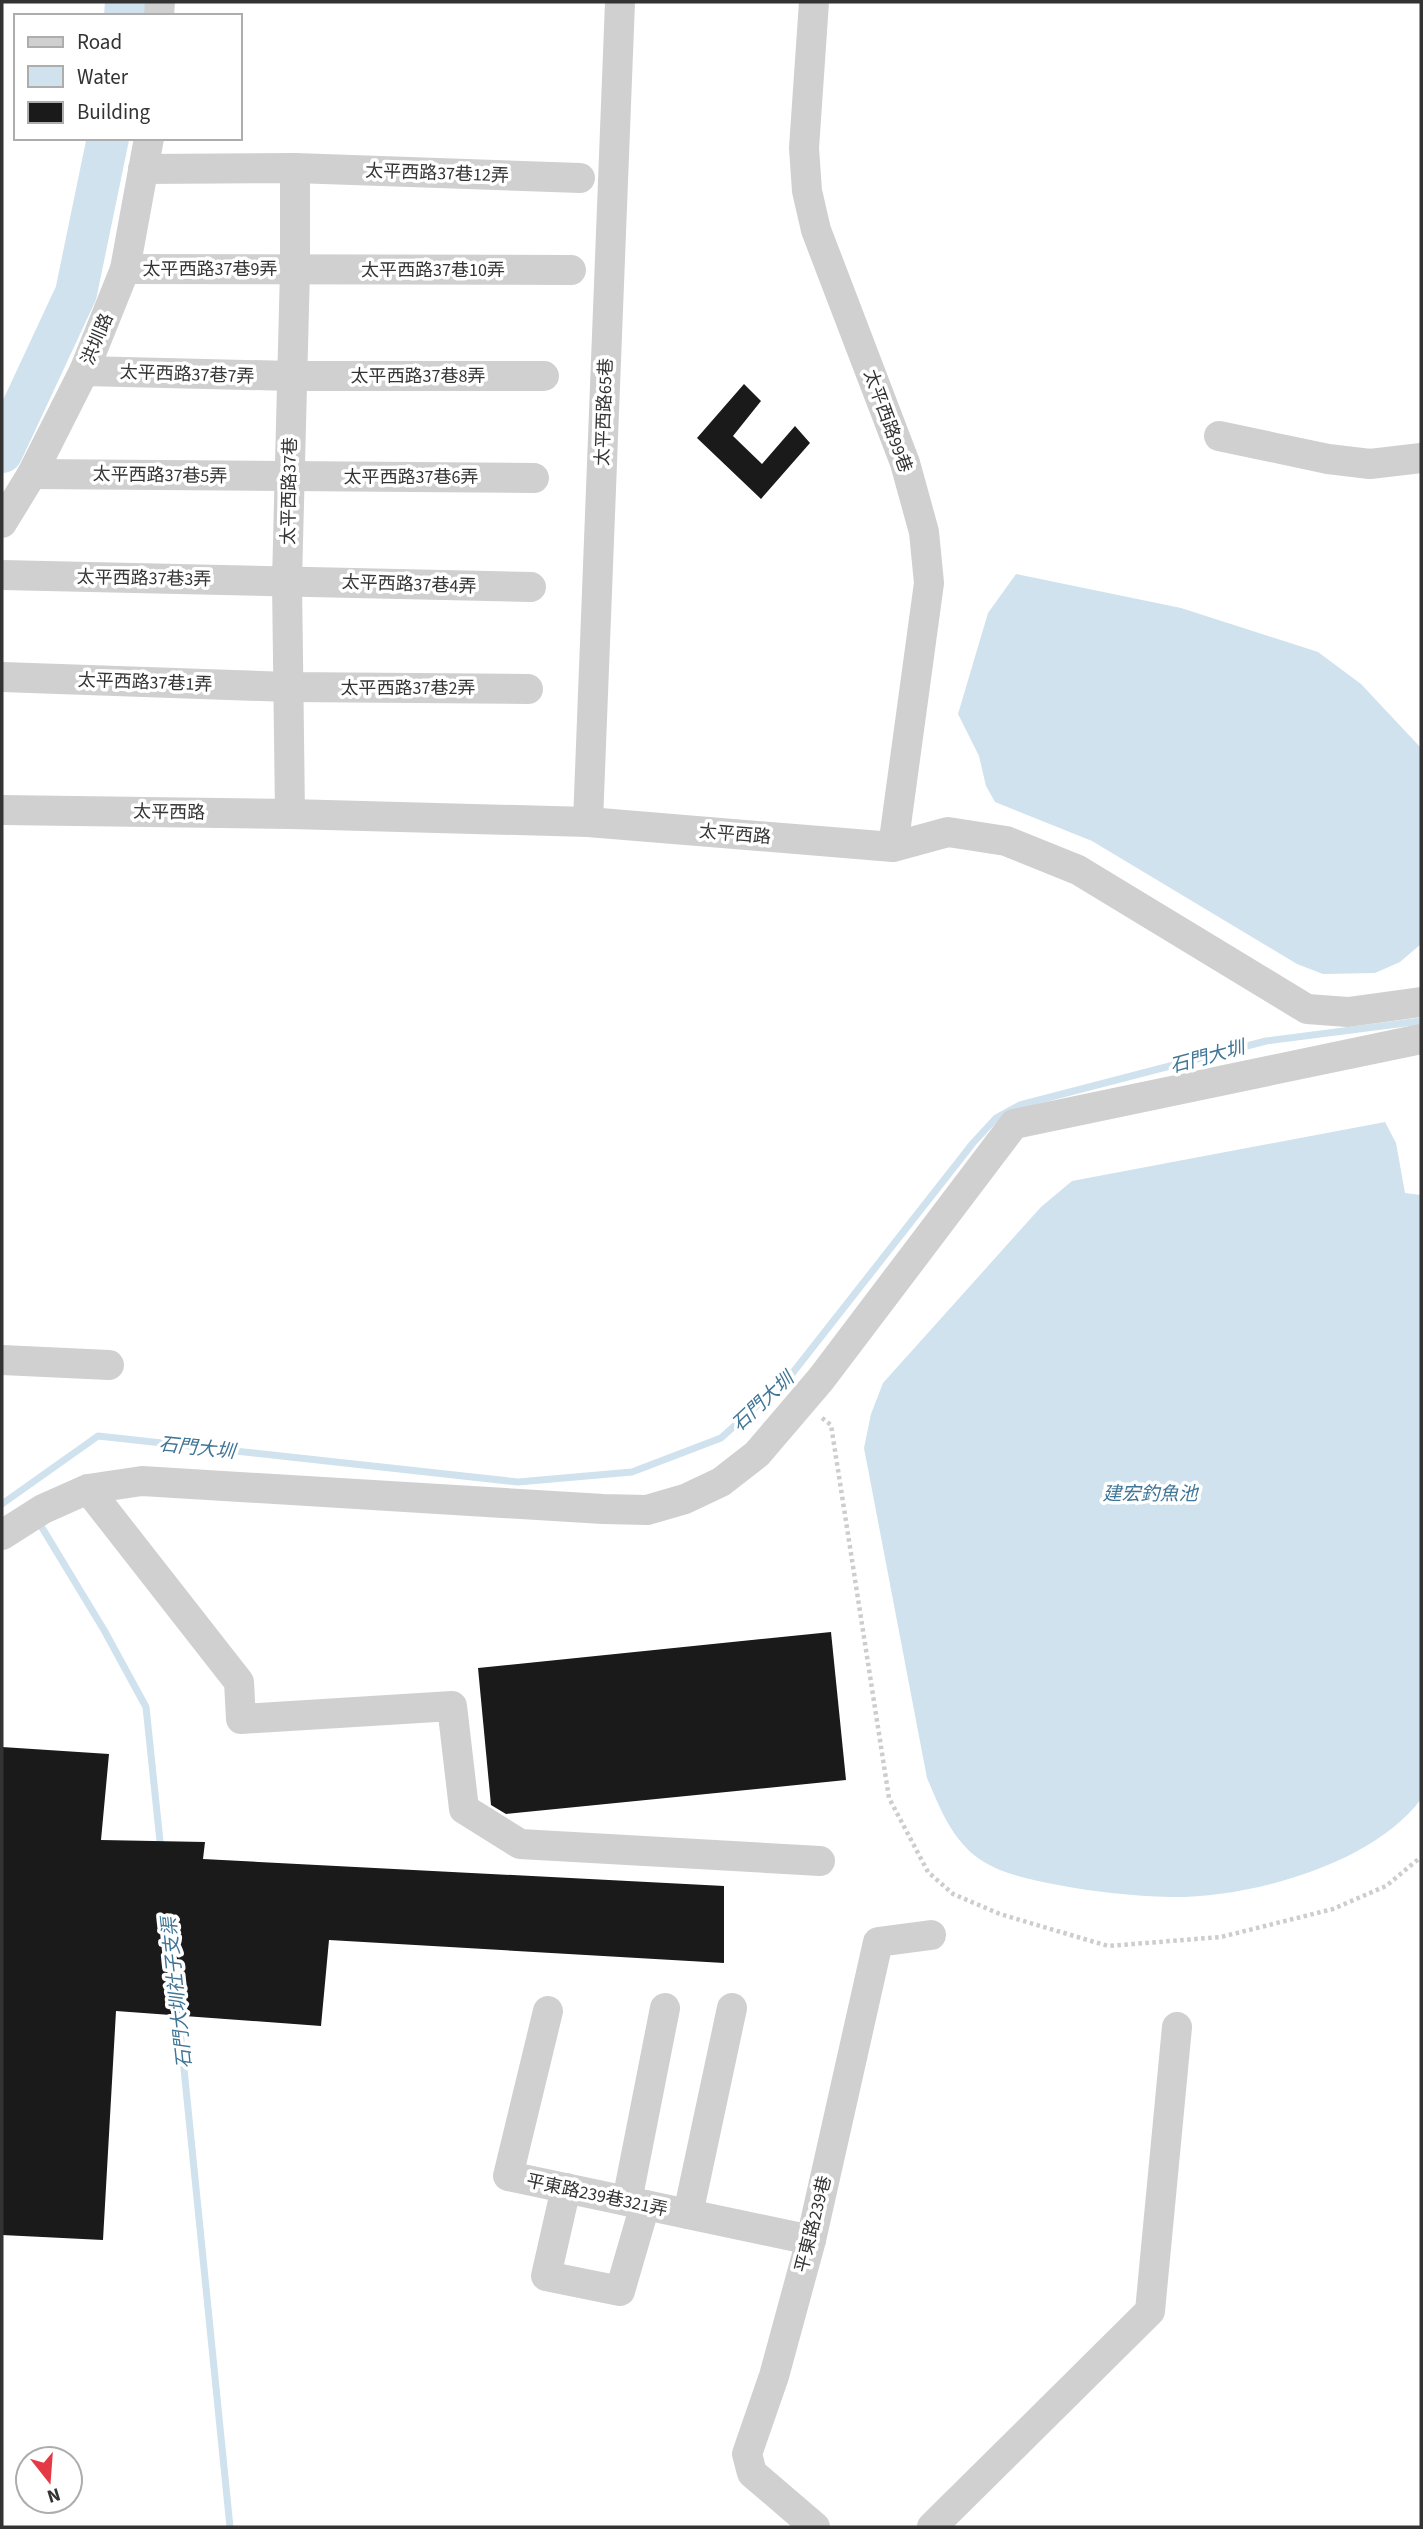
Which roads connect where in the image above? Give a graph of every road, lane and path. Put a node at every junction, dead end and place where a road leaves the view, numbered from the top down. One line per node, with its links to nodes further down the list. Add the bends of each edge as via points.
1 (620, 2): 27 (street, 太平西路65巷)
2 (814, 2): 28 (street, 太平西路99巷, via 804,148 807,191 816,230 905,463 924,531 929,583)
3 (149, 140): 5 (street, 洪圳路)
4 (295, 168): 5 (street, 太平西路37巷12弄); 6 (street, 太平西路37巷12弄); 8 (street, 太平西路37巷)
5 (144, 169): 7 (street, 洪圳路)
6 (579, 178)
7 (125, 269): 8 (street, 太平西路37巷9弄); 10 (street, 洪圳路)
8 (295, 269): 9 (street, 太平西路37巷10弄); 11 (street, 太平西路37巷)
9 (571, 270)
10 (84, 371): 11 (street, 太平西路37巷7弄); 15 (street, 洪圳路)
11 (291, 376): 12 (street, 太平西路37巷8弄); 16 (street, 太平西路37巷)
12 (544, 376)
13 (1219, 436): 14 (street, via 1370,464)
14 (1421, 458)
15 (32, 474): 16 (street, 太平西路37巷5弄); 18 (street, 洪圳路)
16 (289, 477): 17 (street, 太平西路37巷6弄); 20 (street, 太平西路37巷)
17 (534, 478)
18 (2, 523)
19 (2, 575): 20 (street, 太平西路37巷3弄)
20 (287, 581): 21 (street, 太平西路37巷4弄); 23 (street, 太平西路37巷)
21 (531, 587)
22 (2, 677): 23 (street, 太平西路37巷1弄)
23 (288, 687): 24 (street, 太平西路37巷2弄); 26 (street, 太平西路37巷)
24 (528, 689)
25 (2, 810): 26 (street, 太平西路)
26 (290, 814): 27 (street, 太平西路)
27 (588, 822): 28 (street, 太平西路)
28 (892, 848): 29 (street, 太平西路, via 948,832 1006,841 1078,870 1307,1009 1348,1012)
29 (1421, 1002)
30 (1421, 1039): 33 (street, via 1014,1124)
31 (2, 1360): 32 (street)
32 (109, 1365)
33 (801, 1404): 34 (street, via 757,1454 721,1482 647,1510 142,1481); 36 (path, via 831,1425 889,1798 928,1872 953,1894 1000,1914 1108,1946 1221,1937 1334,1909 1386,1886)
34 (88, 1489): 35 (street); 37 (street, via 239,1682 241,1719 452,1706 464,1808 520,1844)
35 (8, 1531)
36 (1421, 1857)
37 (820, 1861)
38 (931, 1936): 46 (street, 平東路239巷, via 878,1942)
39 (665, 2008): 44 (street)
40 (732, 2008): 45 (street)
41 (548, 2011): 43 (street, 平東路239巷321弄, via 508,2176)
42 (1177, 2027): 48 (street, via 1150,2311)
43 (566, 2188): 44 (street, 平東路239巷321弄); 44 (street, via 546,2276 620,2291)
44 (636, 2203): 45 (street, 平東路239巷321弄)
45 (688, 2214): 46 (street, 平東路239巷321弄)
46 (811, 2240): 47 (street, 平東路239巷, via 747,2455 752,2473)
47 (815, 2527)
48 (932, 2527)

